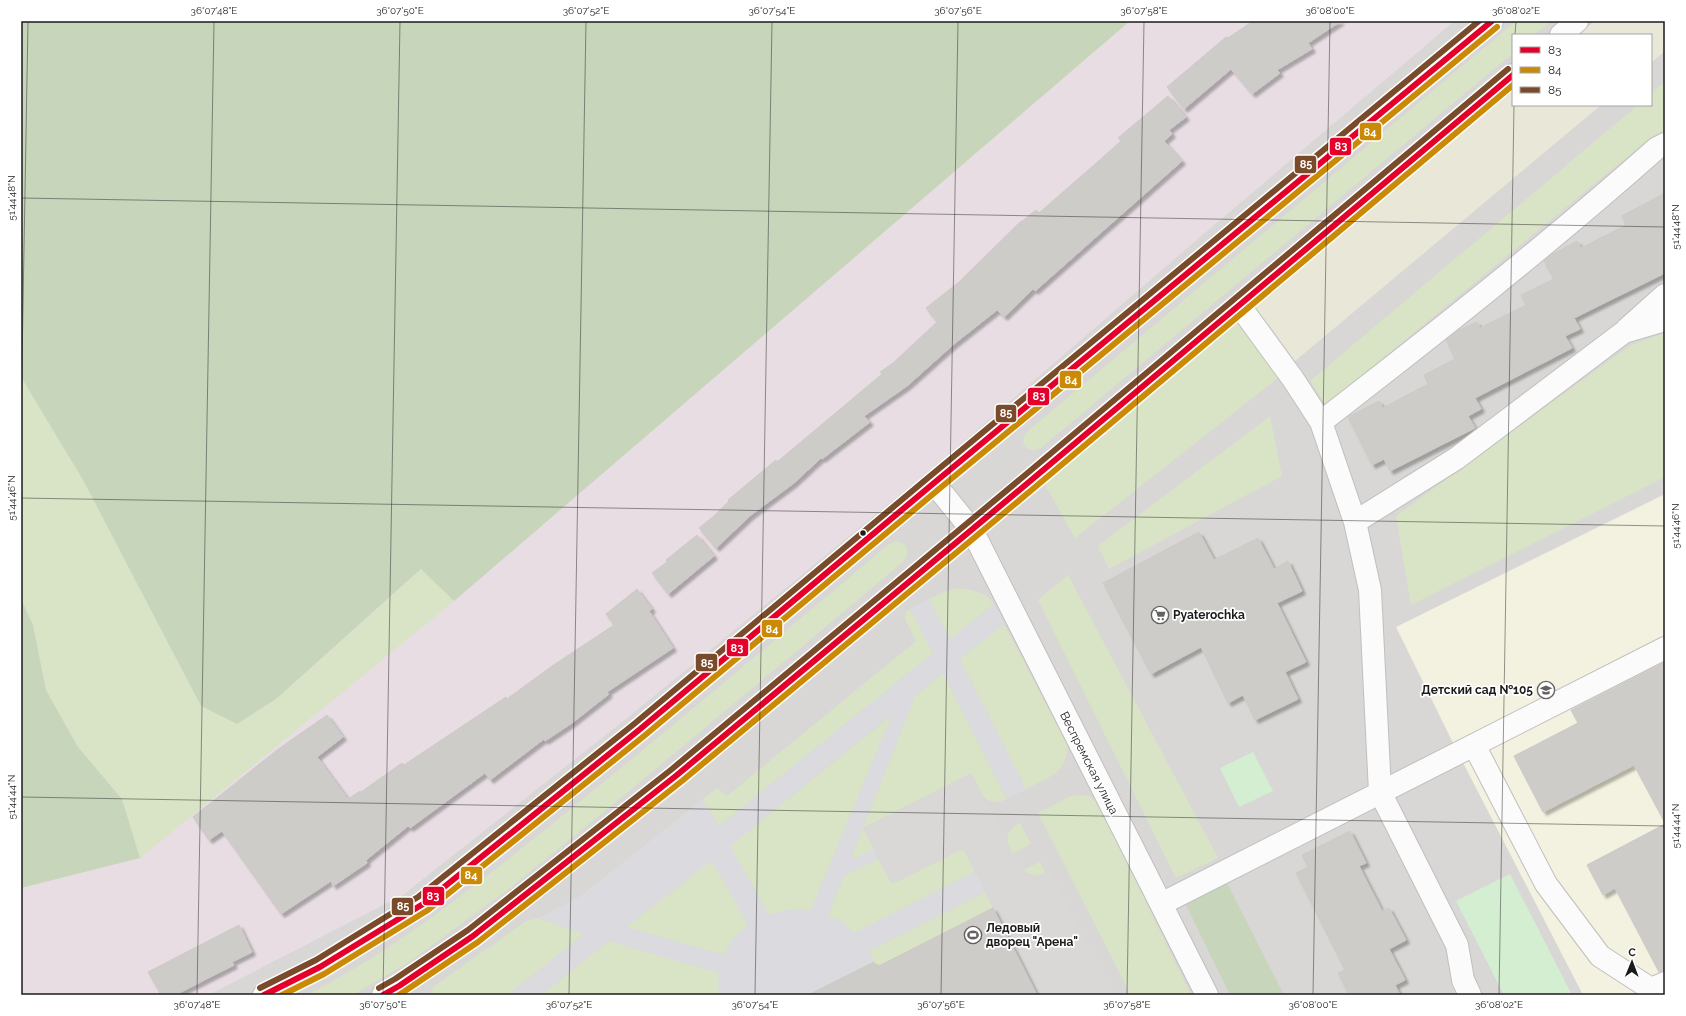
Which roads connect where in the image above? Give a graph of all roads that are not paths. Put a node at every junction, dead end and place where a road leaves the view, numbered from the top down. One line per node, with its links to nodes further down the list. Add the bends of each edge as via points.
1 (1492, 21): 11 (street)
2 (1577, 21): 3 (street)
3 (1562, 34)
4 (1512, 76): 7 (street)
5 (1665, 144): 10 (street, via 1491,289)
6 (1665, 294): 9 (street)
7 (1239, 305): 10 (street); 13 (street)
8 (1665, 320): 9 (street)
9 (1624, 332): 12 (street, via 1457,458)
10 (1321, 422): 12 (street)
11 (934, 483): 13 (street, Веспремская улица); 20 (street, via 639,730 423,904 320,967)
12 (1355, 522): 16 (street, via 1370,590)
13 (972, 530): 17 (street, Веспремская улица); 19 (street, via 671,780 473,936)
14 (1665, 648): 15 (street)
15 (1474, 745): 16 (street); 18 (street, via 1546,884 1600,956 1651,989)
16 (1380, 792): 17 (street); 22 (street, via 1457,945 1463,980)
17 (1161, 904): 21 (street, Веспремская улица)
18 (1665, 983)
19 (395, 992)
20 (264, 995)
21 (1207, 995)
22 (1470, 995)

